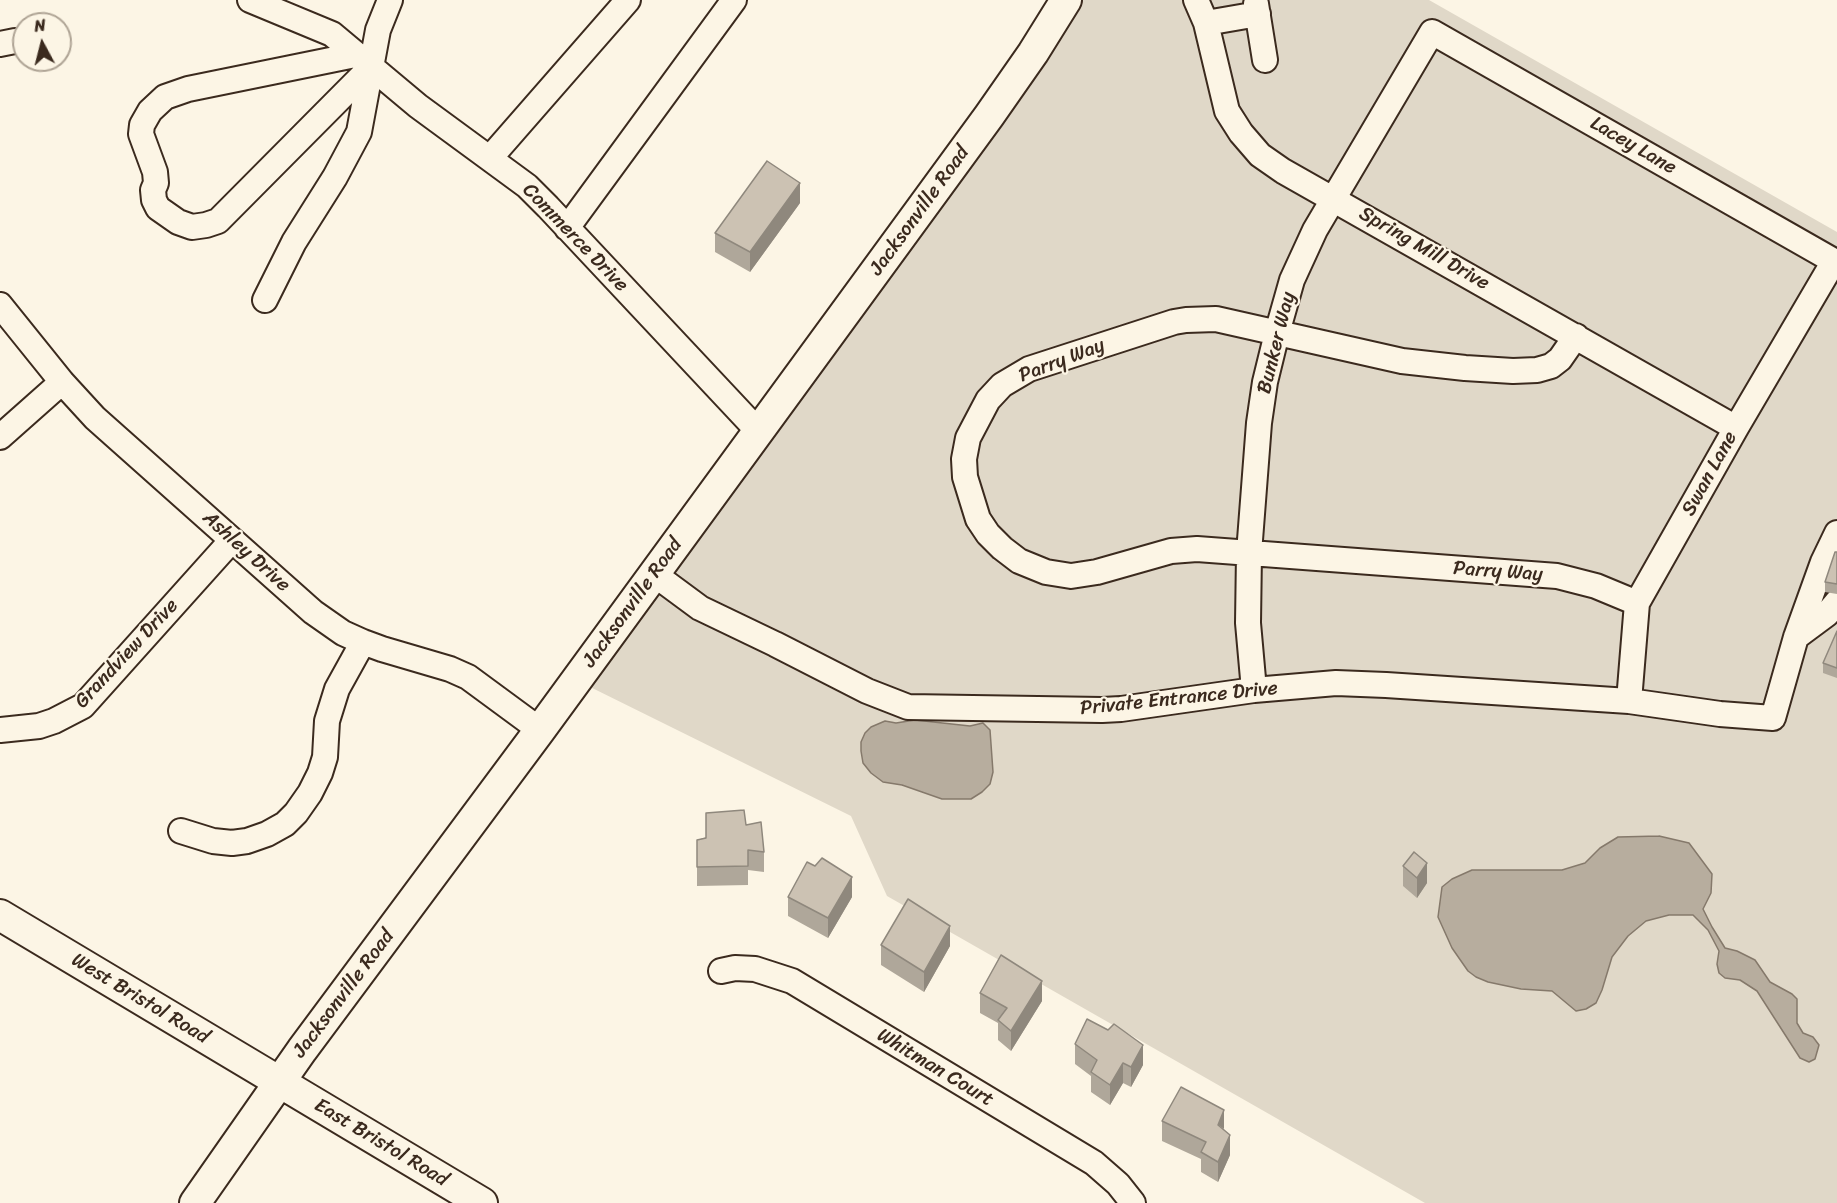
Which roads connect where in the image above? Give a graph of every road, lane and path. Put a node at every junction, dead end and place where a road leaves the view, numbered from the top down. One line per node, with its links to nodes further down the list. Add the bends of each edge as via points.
1 (250, 0): 10 (street, Commerce Drive, via 332,34)
2 (390, 0): 10 (street)
3 (628, 0): 11 (street)
4 (734, 0): 13 (street)
5 (1066, 0): 21 (main road, Jacksonville Road, via 989,116)
6 (1196, 0): 7 (street, Spring Mill Drive)
7 (1206, 23): 9 (street, via 1257,9); 12 (street, Spring Mill Drive, via 1227,111 1241,133 1260,155 1283,171)
8 (1432, 32): 12 (street, Bunker Way); 14 (street, Lacey Lane)
9 (1265, 60)
10 (363, 61): 10 (street, via 218,221 192,226 178,222 158,208 153,190 155,172 141,134 150,111 165,97 188,89); 11 (street, Commerce Drive); 15 (street, via 359,132 294,242)
11 (490, 158): 13 (street, Commerce Drive, via 527,186)
12 (1335, 198): 17 (street, Bunker Way, via 1292,280); 18 (street, Spring Mill Drive)
13 (567, 228): 21 (street, Commerce Drive)
14 (1834, 261): 20 (street, Swan Lane)
15 (265, 300)
16 (0, 305): 19 (street, Ashley Drive)
17 (1277, 333): 18 (street, Parry Way, via 1402,361 1513,371 1551,366); 25 (street, Bunker Way, via 1259,423); 25 (street, Parry Way, via 1216,319 1186,320 1029,369 1002,385 988,400 968,438 964,459 969,493 988,534 1019,561 1046,572 1071,576 1097,572 1171,551)
18 (1575, 336): 20 (street, Spring Mill Drive)
19 (63, 382): 22 (street); 24 (street, Ashley Drive, via 95,418)
20 (1736, 428): 27 (street, Swan Lane)
21 (759, 432): 26 (main road, Jacksonville Road)
22 (0, 437)
23 (1837, 532): 29 (street)
24 (232, 540): 30 (street, Ashley Drive, via 314,612); 33 (street, Grandview Drive, via 84,706 39,726)
25 (1249, 553): 27 (street, Parry Way, via 1557,576); 31 (street, Bunker Way, via 1248,623)
26 (654, 574): 31 (street, Private Entrance Drive, via 700,608 867,691 908,707 1112,710); 34 (main road, Jacksonville Road)
27 (1637, 603): 32 (street, Swan Lane)
28 (1837, 603): 29 (street)
29 (1796, 638): 32 (street, Private Entrance Drive, via 1773,718)
30 (363, 642): 34 (street, Ashley Drive, via 468,677); 35 (street, via 337,689 327,721 320,773 296,813 285,824 247,841 213,841)
31 (1254, 690): 32 (street, Private Entrance Drive, via 1386,685)
32 (1629, 701)
33 (0, 730)
34 (540, 730): 38 (main road, Jacksonville Road)
35 (181, 831)
36 (1, 917): 38 (main road, West Bristol Road)
37 (721, 971): 41 (street, Whitman Court, via 756,969 792,981 1094,1164)
38 (279, 1082): 39 (main road, Jacksonville Road); 40 (main road, East Bristol Road)
39 (195, 1203)
40 (482, 1203)
41 (1133, 1203)

